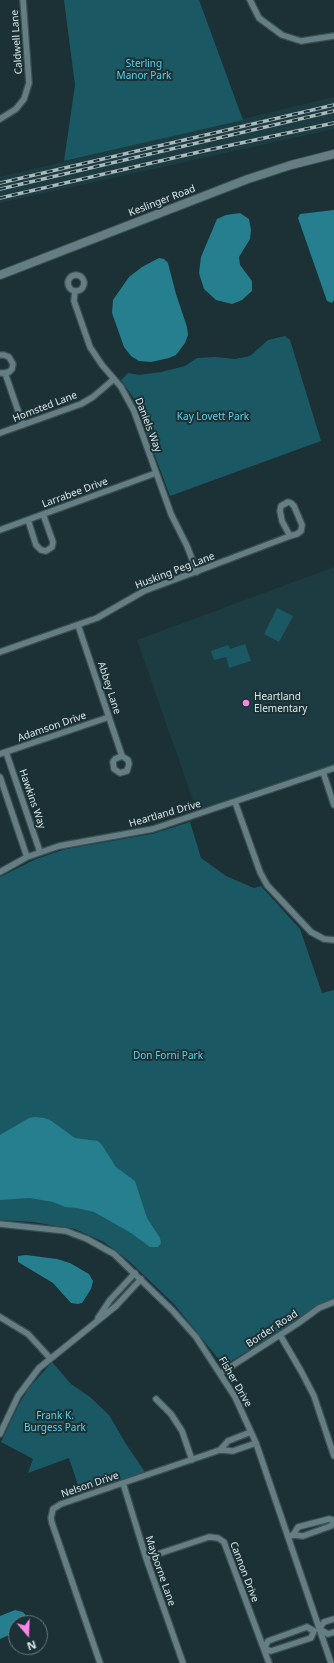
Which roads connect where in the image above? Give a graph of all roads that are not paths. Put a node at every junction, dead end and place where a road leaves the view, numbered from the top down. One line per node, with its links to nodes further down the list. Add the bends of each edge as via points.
1 (22, 0): 4 (street, Caldwell Lane, via 29,83 24,98 16,109)
2 (250, 0): 3 (street, via 259,18 282,35 301,41)
3 (334, 36)
4 (0, 119)
5 (334, 154): 6 (main road, Keslinger Road, via 248,179)
6 (0, 274)
7 (75, 291): 10 (street, Daniels Way, via 74,301 90,347 94,356)
8 (0, 355): 9 (street, via 9,356 13,364 12,369)
9 (2, 373): 11 (street)
10 (114, 379): 11 (street, Homsted Lane, via 81,404); 13 (street, Daniels Way, via 134,410)
11 (23, 424): 12 (street, Homsted Lane)
12 (0, 433)
13 (156, 473): 14 (street, Larrabee Drive); 18 (street, Daniels Way)
14 (43, 514): 15 (street, Larrabee Drive); 15 (street, via 53,542 52,547 46,551 36,545)
15 (28, 520): 16 (street, Larrabee Drive)
16 (0, 530)
17 (290, 536): 17 (street, Husking Peg Lane, via 280,511 280,506 288,502 294,506 302,525 301,531); 18 (street, Husking Peg Lane)
18 (196, 572): 19 (street, Husking Peg Lane, via 140,593 103,616)
19 (78, 625): 20 (street, Husking Peg Lane); 21 (street, Abbey Lane)
20 (0, 652)
21 (109, 717): 22 (street, Adamson Drive); 23 (street, Abbey Lane)
22 (3, 753): 29 (street, Hawkins Way)
23 (122, 756)
24 (334, 768): 25 (street, Heartland Drive)
25 (323, 772): 27 (street, Heartland Drive); 28 (street)
26 (0, 777): 30 (street)
27 (235, 802): 29 (street, Heartland Drive, via 153,829 74,842); 32 (street, via 261,876 267,885 311,932 324,939)
28 (334, 805)
29 (40, 852): 30 (street, Heartland Drive)
30 (27, 857): 31 (street, Heartland Drive)
31 (0, 872)
32 (334, 940)
33 (0, 1224): 34 (street, Fisher Drive, via 66,1231 114,1254)
34 (134, 1273): 35 (street, Fisher Drive); 38 (street)
35 (141, 1279): 38 (street, via 116,1306); 41 (street, Fisher Drive, via 185,1323)
36 (334, 1302): 39 (street, Border Road, via 319,1308)
37 (0, 1316): 40 (street, via 28,1334)
38 (95, 1322): 40 (street)
39 (280, 1335): 41 (street, Border Road); 47 (street, via 314,1396)
40 (50, 1358): 44 (street, via 23,1388)
41 (221, 1373): 43 (street, Fisher Drive)
42 (156, 1400): 48 (street, via 171,1414 182,1431)
43 (251, 1432): 45 (street, Fisher Drive); 46 (street, Nelson Drive, via 228,1440)
44 (0, 1434)
45 (256, 1443): 46 (street, Nelson Drive, via 233,1451); 51 (street, Fisher Drive)
46 (220, 1450): 48 (street, Nelson Drive)
47 (334, 1456)
48 (192, 1460): 49 (street, Nelson Drive)
49 (123, 1483): 52 (street, Mayborne Lane); 57 (street, Nelson Drive, via 61,1504 54,1510 51,1518)
50 (334, 1521): 51 (street, via 331,1526 301,1537); 51 (street, via 329,1519 298,1527)
51 (291, 1536): 54 (street, Fisher Drive)
52 (146, 1558): 56 (street, Cannon Drive, via 209,1537 221,1539 227,1547); 58 (street, Mayborne Lane)
53 (334, 1619): 54 (street, via 324,1622)
54 (316, 1630): 55 (street, via 328,1634); 56 (street, via 312,1638 271,1651); 56 (street, via 307,1627 270,1640); 60 (street, Fisher Drive)
55 (334, 1632)
56 (264, 1649): 59 (street, Cannon Drive)
57 (100, 1663)
58 (183, 1663)
59 (269, 1663)
60 (331, 1663)

